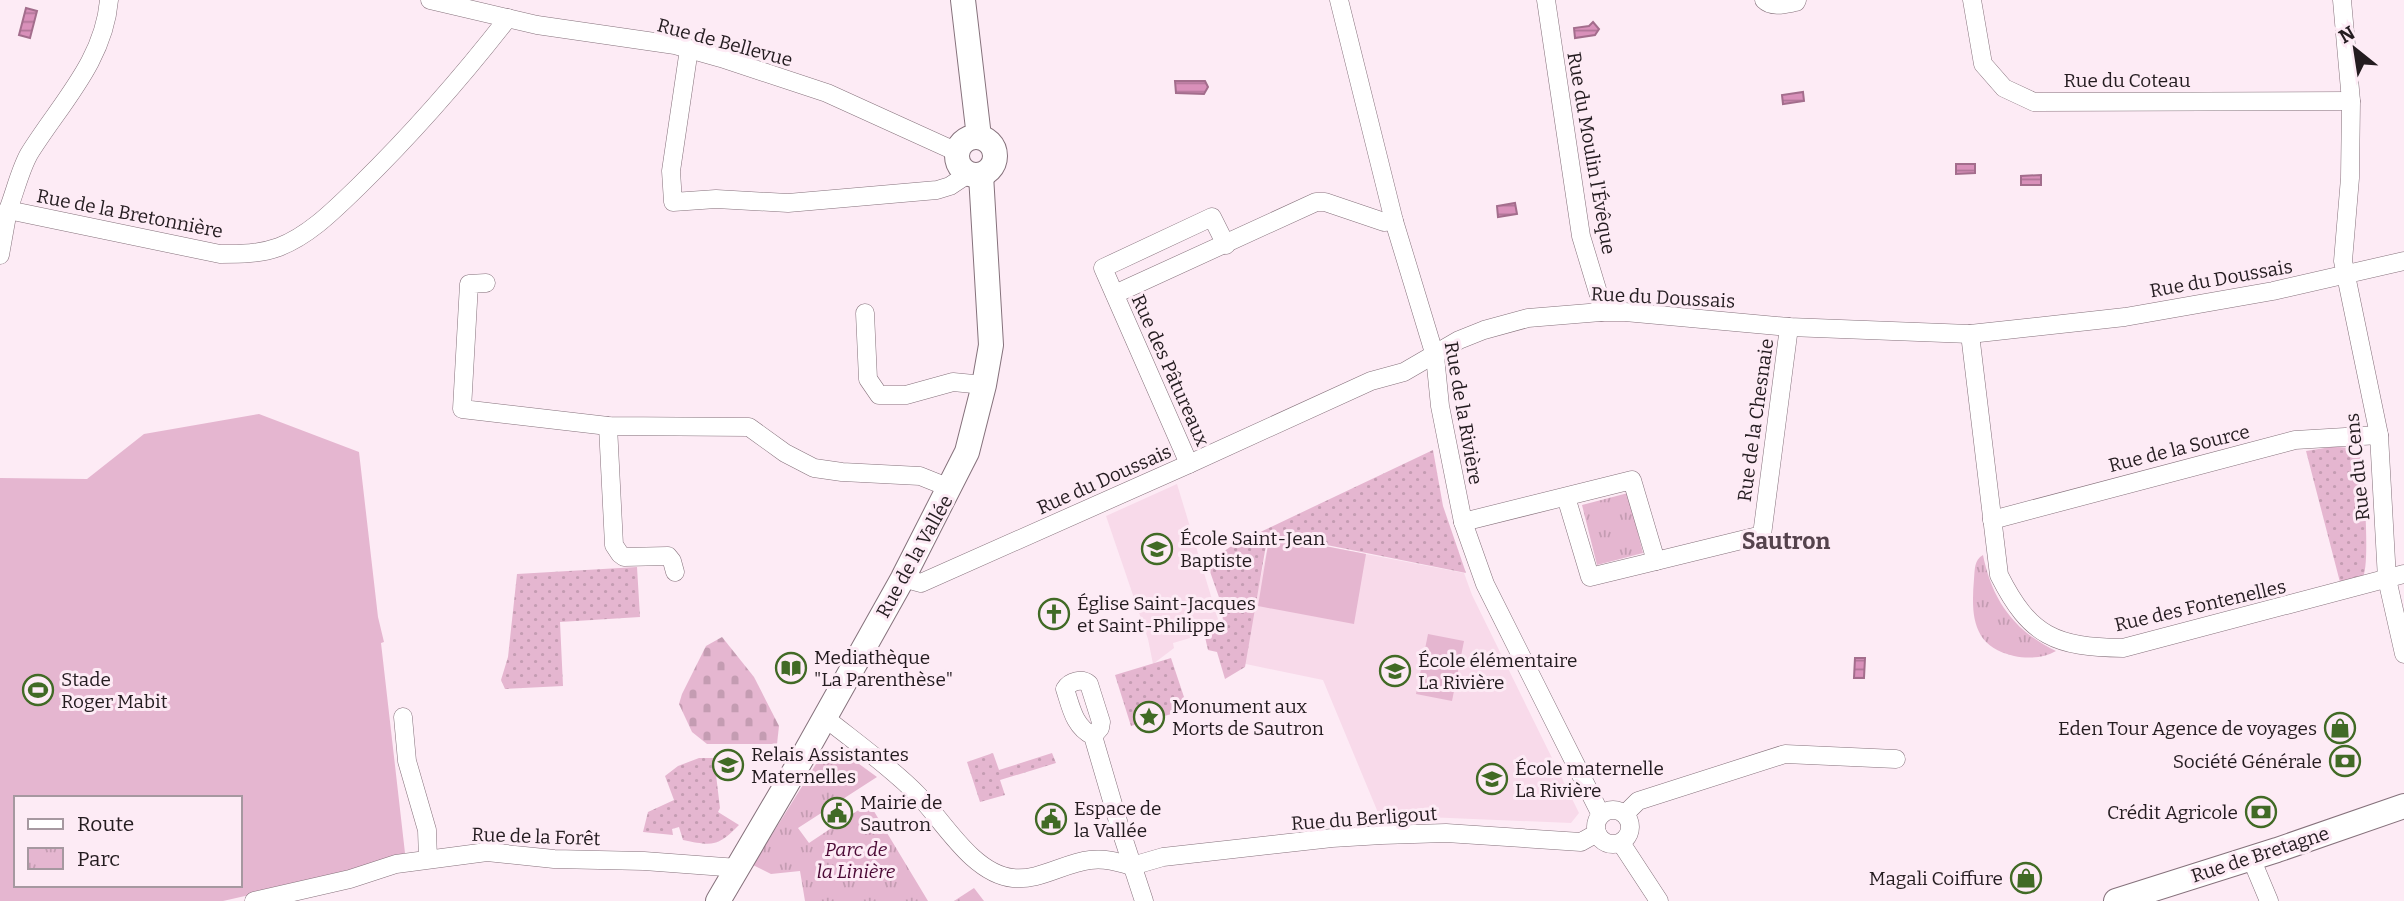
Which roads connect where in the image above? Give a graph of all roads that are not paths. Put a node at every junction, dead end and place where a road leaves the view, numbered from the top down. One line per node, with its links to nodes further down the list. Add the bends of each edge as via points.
1 (109, 0): 15 (street, Rue de la Bretonnière, via 98,46 27,157)
2 (430, 0): 10 (street, Rue de Bellevue)
3 (963, 0): 13 (street)
4 (1339, 0): 16 (street, Rue de la Rivière)
5 (1546, 0): 23 (street, Rue du Moulin l'Évêque, via 1581,236)
6 (1764, 0): 7 (street, via 1776,5)
7 (1797, 0)
8 (1972, 0): 12 (street, Rue du Coteau, via 1983,64 2004,89 2034,102)
9 (2342, 0): 12 (street, Rue du Cens)
10 (508, 18): 11 (street, Rue de Bellevue); 15 (street, Rue de la Bretonnière, via 390,156 326,217 276,248 220,254)
11 (689, 49): 14 (street, Rue de Bellevue, via 827,93); 14 (street, via 671,171 673,202 788,203 937,190 950,186)
12 (2351, 101): 20 (street, Rue du Cens)
13 (979, 137): 14 (street, via 968,139); 14 (street, via 991,143 996,155 992,168)
14 (969, 167): 28 (street, Rue de la Vallée, via 991,345)
15 (8, 210): 18 (street)
16 (1394, 221): 17 (street, Rue des Pâtureaux, via 1316,202); 27 (street, Rue de la Rivière)
17 (1226, 245): 22 (street, Rue des Pâtureaux); 22 (street, Rue des Pâtureaux, via 1212,217 1104,268)
18 (0, 255)
19 (2404, 261): 20 (street, Rue du Doussais)
20 (2346, 276): 26 (street, Rue du Doussais, via 2125,317); 30 (street, Rue du Cens)
21 (486, 283): 29 (street, via 469,284 462,409)
22 (1115, 294): 31 (street, Rue des Pâtureaux)
23 (1601, 312): 25 (street, Rue du Doussais); 27 (street, Rue du Doussais, via 1528,318 1472,335)
24 (865, 313): 28 (street, via 868,379 879,395 906,396 953,382)
25 (1788, 327): 26 (street, Rue du Doussais); 36 (street, Rue de la Chesnaie, via 1762,535)
26 (1970, 334): 34 (street, Rue des Fontenelles)
27 (1435, 356): 31 (street, Rue du Doussais); 35 (street, Rue de la Rivière)
28 (984, 384): 32 (street, Rue de la Vallée, via 967,452)
29 (608, 426): 32 (street, via 749,426 814,468 920,475); 37 (street, via 614,545 624,557 668,556)
30 (2379, 435): 34 (street, Rue de la Source, via 2295,440); 38 (street, Rue du Cens)
31 (1189, 464): 39 (street, Rue du Doussais, via 921,583)
32 (950, 488): 39 (street, Rue de la Vallée)
33 (1566, 497): 35 (street); 36 (street, Rue de la Chesnaie, via 1590,577); 36 (street, via 1632,480)
34 (1992, 520): 38 (street, Rue des Fontenelles, via 1999,575 2013,603 2034,627 2089,648 2123,648)
35 (1463, 522): 47 (street, Rue de la Rivière, via 1485,584)
36 (1656, 561)
37 (675, 572)
38 (2396, 577): 40 (street, Rue du Cens)
39 (903, 578): 41 (street, Rue de la Vallée)
40 (2404, 654)
41 (824, 716): 52 (street, via 918,795 955,839 999,875 1031,877 1088,860); 53 (street, Rue de la Vallée)
42 (403, 717): 51 (street, via 407,761 427,830)
43 (1093, 736): 52 (street)
44 (1896, 759): 46 (street, via 1785,754 1638,801)
45 (2404, 806): 50 (street, Rue de Bretagne)
46 (1625, 814): 47 (street, via 1614,810); 49 (street, via 1629,834)
47 (1601, 815): 48 (street)
48 (1597, 833): 49 (street, via 1602,841); 52 (street, Rue du Berligout, via 1581,842 1446,833 1332,838 1163,857)
49 (1620, 843): 58 (street)
50 (2251, 858): 59 (street, Rue de Bretagne); 60 (street)
51 (428, 859): 53 (street, Rue de la Forêt, via 487,852); 54 (street, Rue de la Forêt, via 396,864)
52 (1132, 866): 57 (street)
53 (738, 868): 56 (street, Rue de la Vallée)
54 (292, 896): 55 (street, Rue de la Forêt)
55 (254, 901)
56 (718, 901)
57 (1144, 901)
58 (1659, 901)
59 (2116, 901)
60 (2269, 901)

